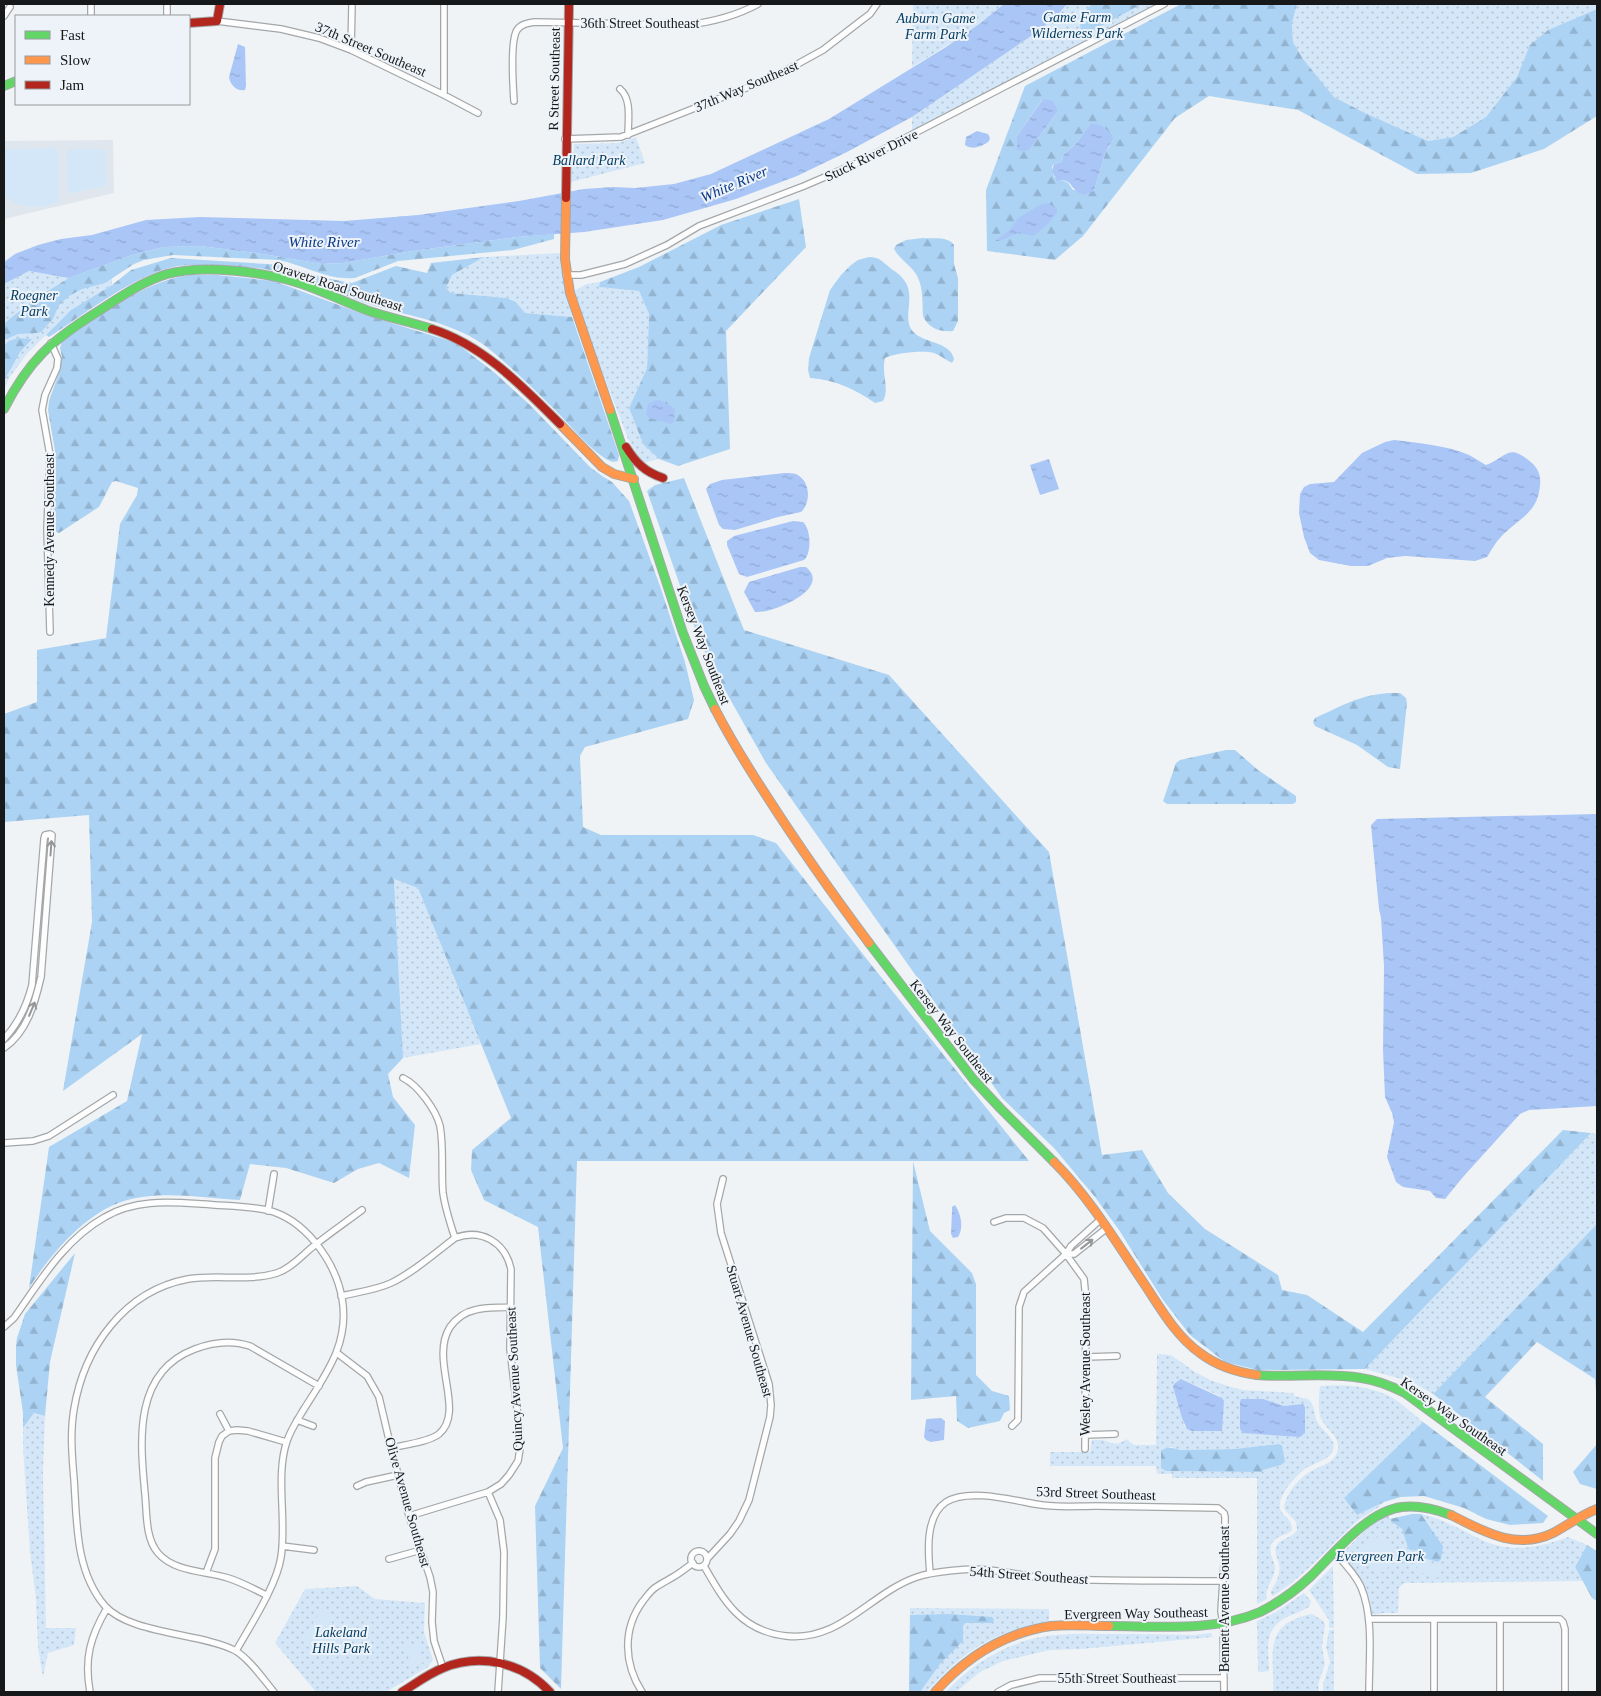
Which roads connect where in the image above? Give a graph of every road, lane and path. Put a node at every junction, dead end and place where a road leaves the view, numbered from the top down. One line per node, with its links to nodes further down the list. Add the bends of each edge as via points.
1 (220, 4): 10 (street)
2 (352, 4): 13 (street)
3 (444, 4): 15 (street)
4 (569, 4): 12 (street, R Street Southeast)
5 (758, 4): 12 (street, 36th Street Southeast, via 732,16 688,25)
6 (877, 4): 18 (street, 37th Way Southeast, via 870,14 823,50 774,77)
7 (1164, 4): 20 (street, Stuck River Drive, via 855,164 698,226 667,245 625,264 581,275)
8 (10, 6): 9 (street)
9 (4, 16)
10 (216, 21): 11 (street, 37th Street Southeast); 13 (street, 37th Street Southeast, via 300,32)
11 (190, 23)
12 (568, 24): 16 (street, 36th Street Southeast, via 532,23 516,32 513,42); 19 (street, R Street Southeast)
13 (351, 50): 15 (street, 37th Street Southeast)
14 (620, 89): 18 (street, via 627,101)
15 (444, 94): 17 (street, 37th Street Southeast)
16 (514, 101)
17 (478, 113)
18 (628, 135): 19 (street, via 614,139)
19 (565, 139): 20 (street, R Street Southeast)
20 (566, 275): 23 (street, Kersey Way Southeast)
21 (51, 343): 22 (street, Oravetz Road Southeast, via 21,375); 25 (street, Oravetz Road Southeast, via 128,293 167,274 200,270 276,277 370,311 437,330 473,347 504,372 602,467); 26 (street, Kennedy Avenue Southeast, via 58,356 58,364 42,410 50,462 47,529)
22 (4, 409)
23 (618, 434): 24 (street, via 645,472); 25 (street, Kersey Way Southeast)
24 (663, 478)
25 (634, 479): 36 (street, Kersey Way Southeast, via 683,633 731,741 842,907 973,1079 1084,1194)
26 (50, 632)
27 (4, 1039): 28 (street, one-way to 27, via 19,1033 37,997 50,834 44,839 32,985 24,1008)
28 (4, 1048)
29 (403, 1078): 39 (street, via 416,1087 440,1125 446,1210)
30 (113, 1095): 31 (street, via 50,1136)
31 (4, 1143)
32 (274, 1174): 35 (street)
33 (723, 1179): 72 (street, Stuart Avenue Southeast, via 717,1204 721,1233 769,1384 772,1405 749,1500 730,1534)
34 (362, 1210): 40 (street)
35 (268, 1211): 40 (street, via 289,1220); 44 (street, via 168,1202 131,1206 103,1217 63,1251)
36 (1101, 1220): 38 (street, Kersey Way Southeast); 41 (street)
37 (994, 1222): 41 (street, Wesley Avenue Southeast, via 1024,1218 1033,1222 1043,1228)
38 (1107, 1228): 41 (street, one-way to 38, via 1074,1254); 65 (street, Kersey Way Southeast, via 1178,1333 1208,1359 1233,1370 1259,1376 1346,1376 1374,1380 1396,1388)
39 (455, 1238): 42 (street, via 390,1284); 43 (street, Quincy Avenue Southeast, via 477,1234 505,1251 511,1269)
40 (316, 1244): 42 (street, via 331,1268); 79 (street, via 279,1272 253,1277 199,1278 160,1288 122,1313 107,1329 90,1357 74,1410 73,1468 83,1564 91,1586)
41 (1066, 1254): 46 (street, Wesley Avenue Southeast, via 1084,1279); 52 (street, via 1020,1299 1018,1420)
42 (341, 1296): 45 (street, via 343,1322)
43 (510, 1307): 57 (street, via 473,1310 453,1324 443,1344 442,1360 449,1405 444,1427 432,1438); 61 (street, Quincy Avenue Southeast, via 510,1349 520,1449 510,1475)
44 (4, 1327)
45 (337, 1353): 48 (street); 57 (street, Olive Avenue Southeast, via 360,1370 373,1385 383,1410)
46 (1086, 1356): 47 (street); 55 (street, Wesley Avenue Southeast)
47 (1117, 1356)
48 (319, 1386): 50 (street); 75 (street, via 260,1350 231,1342 190,1350 169,1364 155,1383 146,1401 141,1447 152,1542 157,1552 176,1566)
49 (220, 1414): 53 (street)
50 (298, 1420): 51 (street); 56 (street)
51 (313, 1426)
52 (1012, 1426)
53 (228, 1432): 56 (street, via 248,1431); 75 (street, via 222,1436 216,1452 216,1537)
54 (1115, 1434): 55 (street)
55 (1085, 1435): 58 (street, Wesley Avenue Southeast)
56 (286, 1442): 67 (street, via 282,1475)
57 (390, 1448): 59 (street, Olive Avenue Southeast)
58 (1085, 1449)
59 (398, 1475): 60 (street); 64 (street, Olive Avenue Southeast)
60 (357, 1486)
61 (488, 1492): 64 (street); 85 (street, via 500,1520 503,1540)
62 (1218, 1508): 76 (street, 53rd Street Southeast, via 1044,1505 977,1496 953,1499 936,1514 929,1537); 77 (street, Bennett Avenue Southeast, via 1225,1517)
63 (1597, 1508): 65 (street)
64 (409, 1516): 69 (street, Olive Avenue Southeast)
65 (1576, 1518): 66 (street, Kersey Way Southeast); 70 (street, Evergreen Way Southeast, via 1546,1536 1515,1540 1488,1534 1442,1510 1426,1506 1400,1507 1372,1518)
66 (1597, 1534)
67 (282, 1546): 68 (street); 78 (street, via 278,1569)
68 (314, 1550)
69 (421, 1550): 71 (street); 86 (street, Olive Avenue Southeast, via 431,1583 434,1641)
70 (1335, 1553): 81 (street, via 1360,1586); 83 (street, Evergreen Way Southeast, via 1282,1599 1246,1617)
71 (389, 1559)
72 (707, 1559): 73 (street, via 703,1553 696,1552); 74 (street)
73 (692, 1563): 74 (street); 93 (street, via 656,1586 634,1615 628,1637 628,1656)
74 (704, 1566): 76 (street, 54th Street Southeast, via 736,1614 754,1626 787,1636 808,1636 830,1630 885,1592)
75 (206, 1573): 78 (street, via 244,1584)
76 (930, 1573): 77 (street, 54th Street Southeast, via 982,1569 1044,1578)
77 (1222, 1581): 83 (street, Bennett Avenue Southeast)
78 (266, 1595): 84 (street)
79 (107, 1608): 84 (street, via 147,1627); 88 (street, via 89,1648)
80 (1500, 1618): 82 (street); 99 (street); 100 (street, via 1556,1618 1563,1622)
81 (1369, 1619): 82 (street); 97 (street)
82 (1434, 1619): 98 (street)
83 (1223, 1623): 87 (street, Bennett Avenue Southeast); 94 (street, Evergreen Way Southeast, via 1029,1630 984,1650 949,1676)
84 (236, 1651): 89 (street)
85 (501, 1663): 86 (street, via 473,1662); 91 (street); 92 (street, via 527,1672)
86 (443, 1668): 90 (street)
87 (1224, 1678): 95 (street, 55th Street Southeast, via 1040,1678 1011,1685); 96 (street, Bennett Avenue Southeast)
88 (90, 1692)
89 (274, 1692)
90 (402, 1692)
91 (498, 1692)
92 (550, 1692)
93 (642, 1692)
94 (935, 1692)
95 (998, 1692)
96 (1224, 1692)
97 (1369, 1692)
98 (1434, 1692)
99 (1500, 1692)
100 (1565, 1692)

